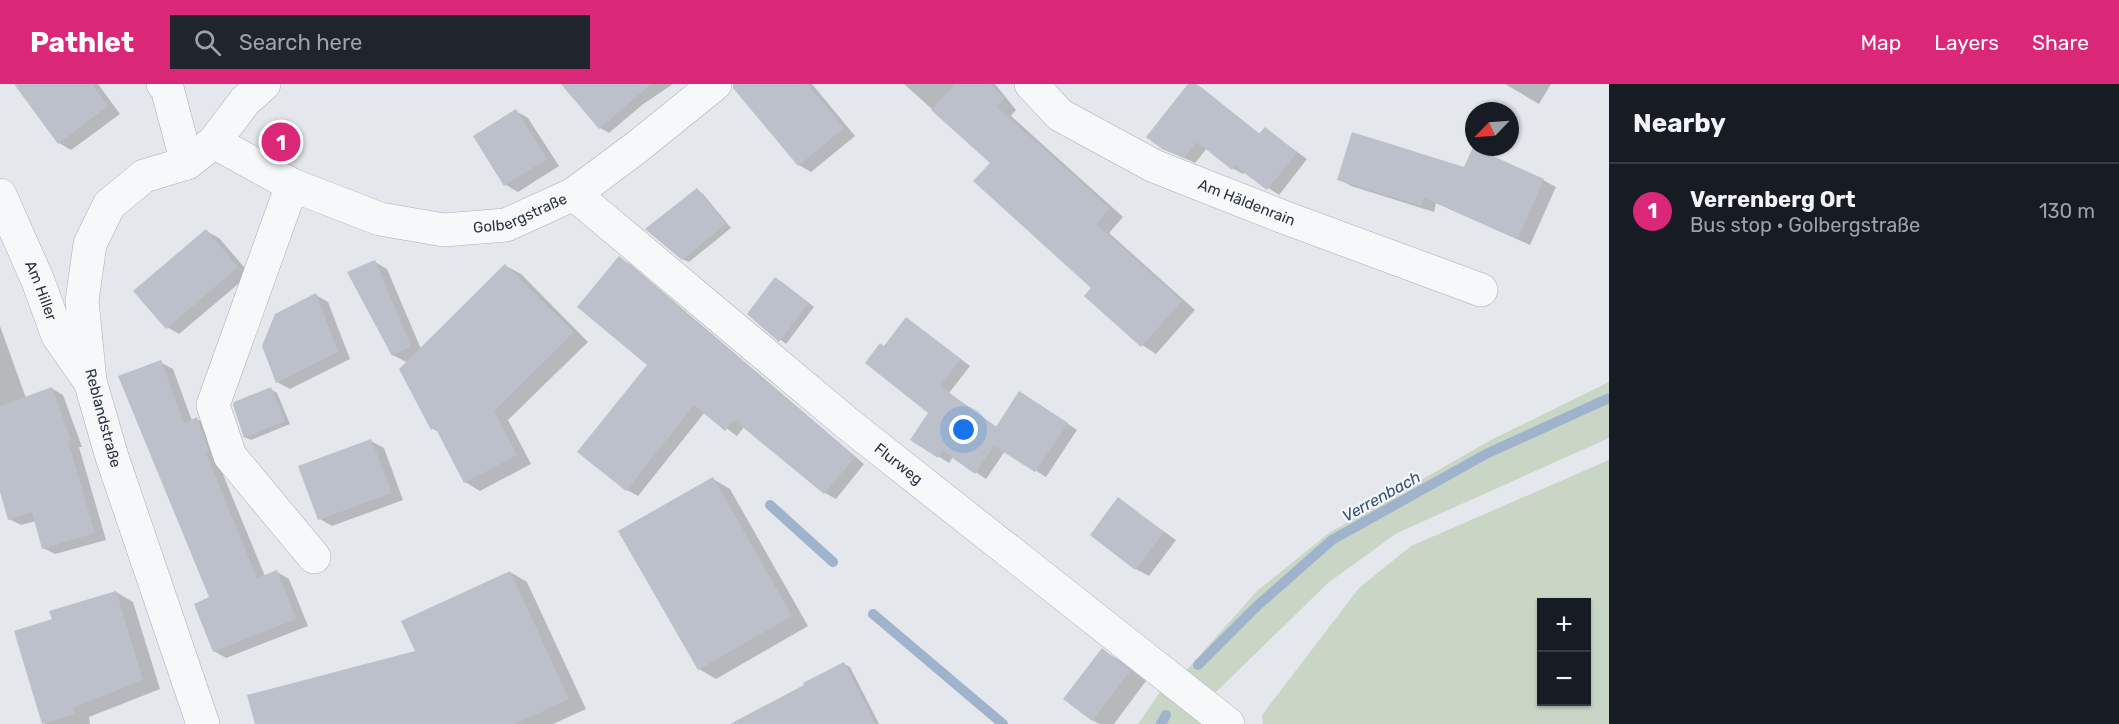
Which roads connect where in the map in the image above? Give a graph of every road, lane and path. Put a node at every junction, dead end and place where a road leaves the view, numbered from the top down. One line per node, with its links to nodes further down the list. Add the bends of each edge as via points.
1 (163, 84): 6 (street)
2 (264, 84): 5 (street, via 245,101)
3 (715, 84): 8 (street, Golbergstraße)
4 (1031, 84): 10 (street, Am Häldenrain, via 1060,115 1154,166)
5 (214, 142): 6 (street); 7 (street, Golbergstraße)
6 (187, 163): 11 (street, Reblandstraße, via 144,176 109,205 90,244 82,301)
7 (292, 185): 8 (street, Golbergstraße, via 380,219 444,230 506,225); 12 (street, via 213,405 230,456)
8 (574, 194): 13 (street, Flurweg, via 848,424)
9 (0, 195): 11 (street, Am Hiller, via 58,336)
10 (1481, 290)
11 (90, 381): 14 (street, Reblandstraße)
12 (314, 557)
13 (1223, 720)
14 (203, 724)

